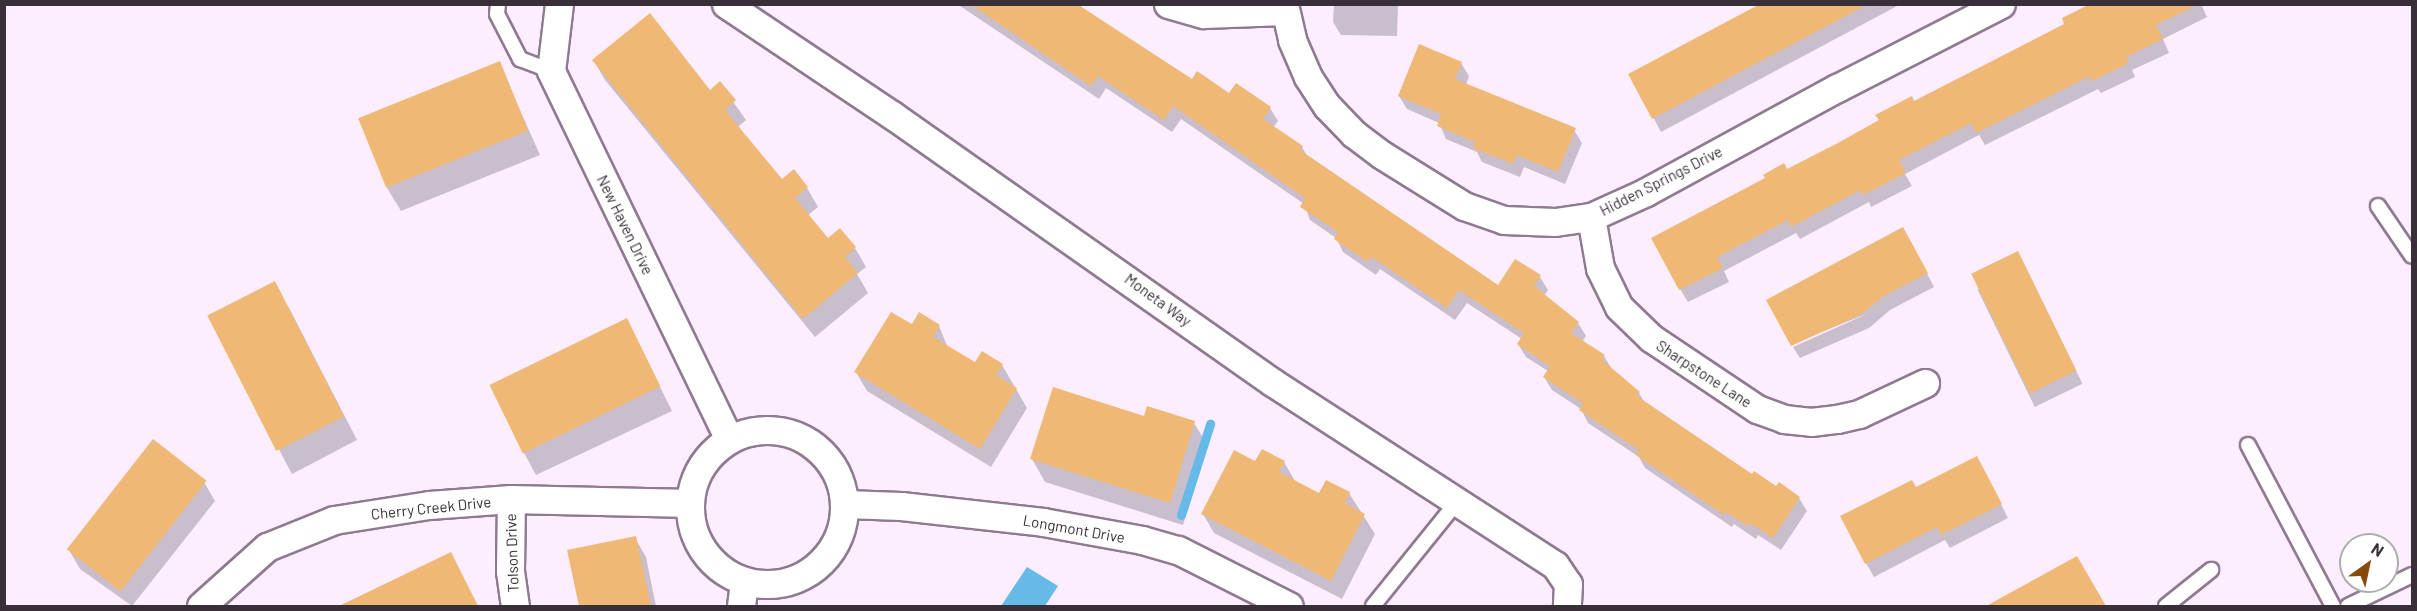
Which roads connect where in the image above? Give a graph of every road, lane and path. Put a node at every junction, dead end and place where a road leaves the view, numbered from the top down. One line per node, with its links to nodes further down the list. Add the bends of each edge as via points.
1 (498, 4): 7 (lane, via 497,14 520,58)
2 (559, 4): 7 (street)
3 (726, 4): 16 (street, Moneta Way, via 892,115 1272,382)
4 (1168, 4): 6 (street, via 1204,14)
5 (2001, 4): 9 (street, Hidden Springs Drive, via 1646,192)
6 (1284, 8): 9 (street, Hidden Springs Drive, via 1294,46 1327,106 1382,155 1464,206 1504,220 1556,222)
7 (551, 71): 12 (street, New Haven Drive)
8 (2378, 206): 10 (lane)
9 (1591, 217): 11 (street, Sharpstone Lane, via 1600,268 1619,307 1651,338 1758,409 1802,421 1837,418 1859,414)
10 (2412, 256)
11 (1925, 383)
12 (729, 439): 15 (street, via 709,455 695,478); 17 (street, via 754,430 780,431 805,440 826,456)
13 (2247, 445): 27 (lane)
14 (511, 499): 15 (street, Cherry Creek Drive); 21 (street, Cherry Creek Drive, via 429,505 334,520 267,547); 22 (street, Tolson Drive, via 510,571)
15 (690, 503): 20 (street, via 692,528 704,551)
16 (1456, 503): 24 (lane); 25 (street, Moneta Way, via 1556,565 1568,584)
17 (845, 504): 20 (street, via 842,529 815,568 793,580); 23 (street, Longmont Drive, via 1043,522 1142,540 1178,550)
18 (2211, 570): 26 (lane)
19 (2412, 575): 28 (lane)
20 (742, 594)
21 (201, 606)
22 (515, 606)
23 (1288, 606)
24 (1373, 606)
25 (1567, 606)
26 (2166, 606)
27 (2333, 606)
28 (2348, 606)

